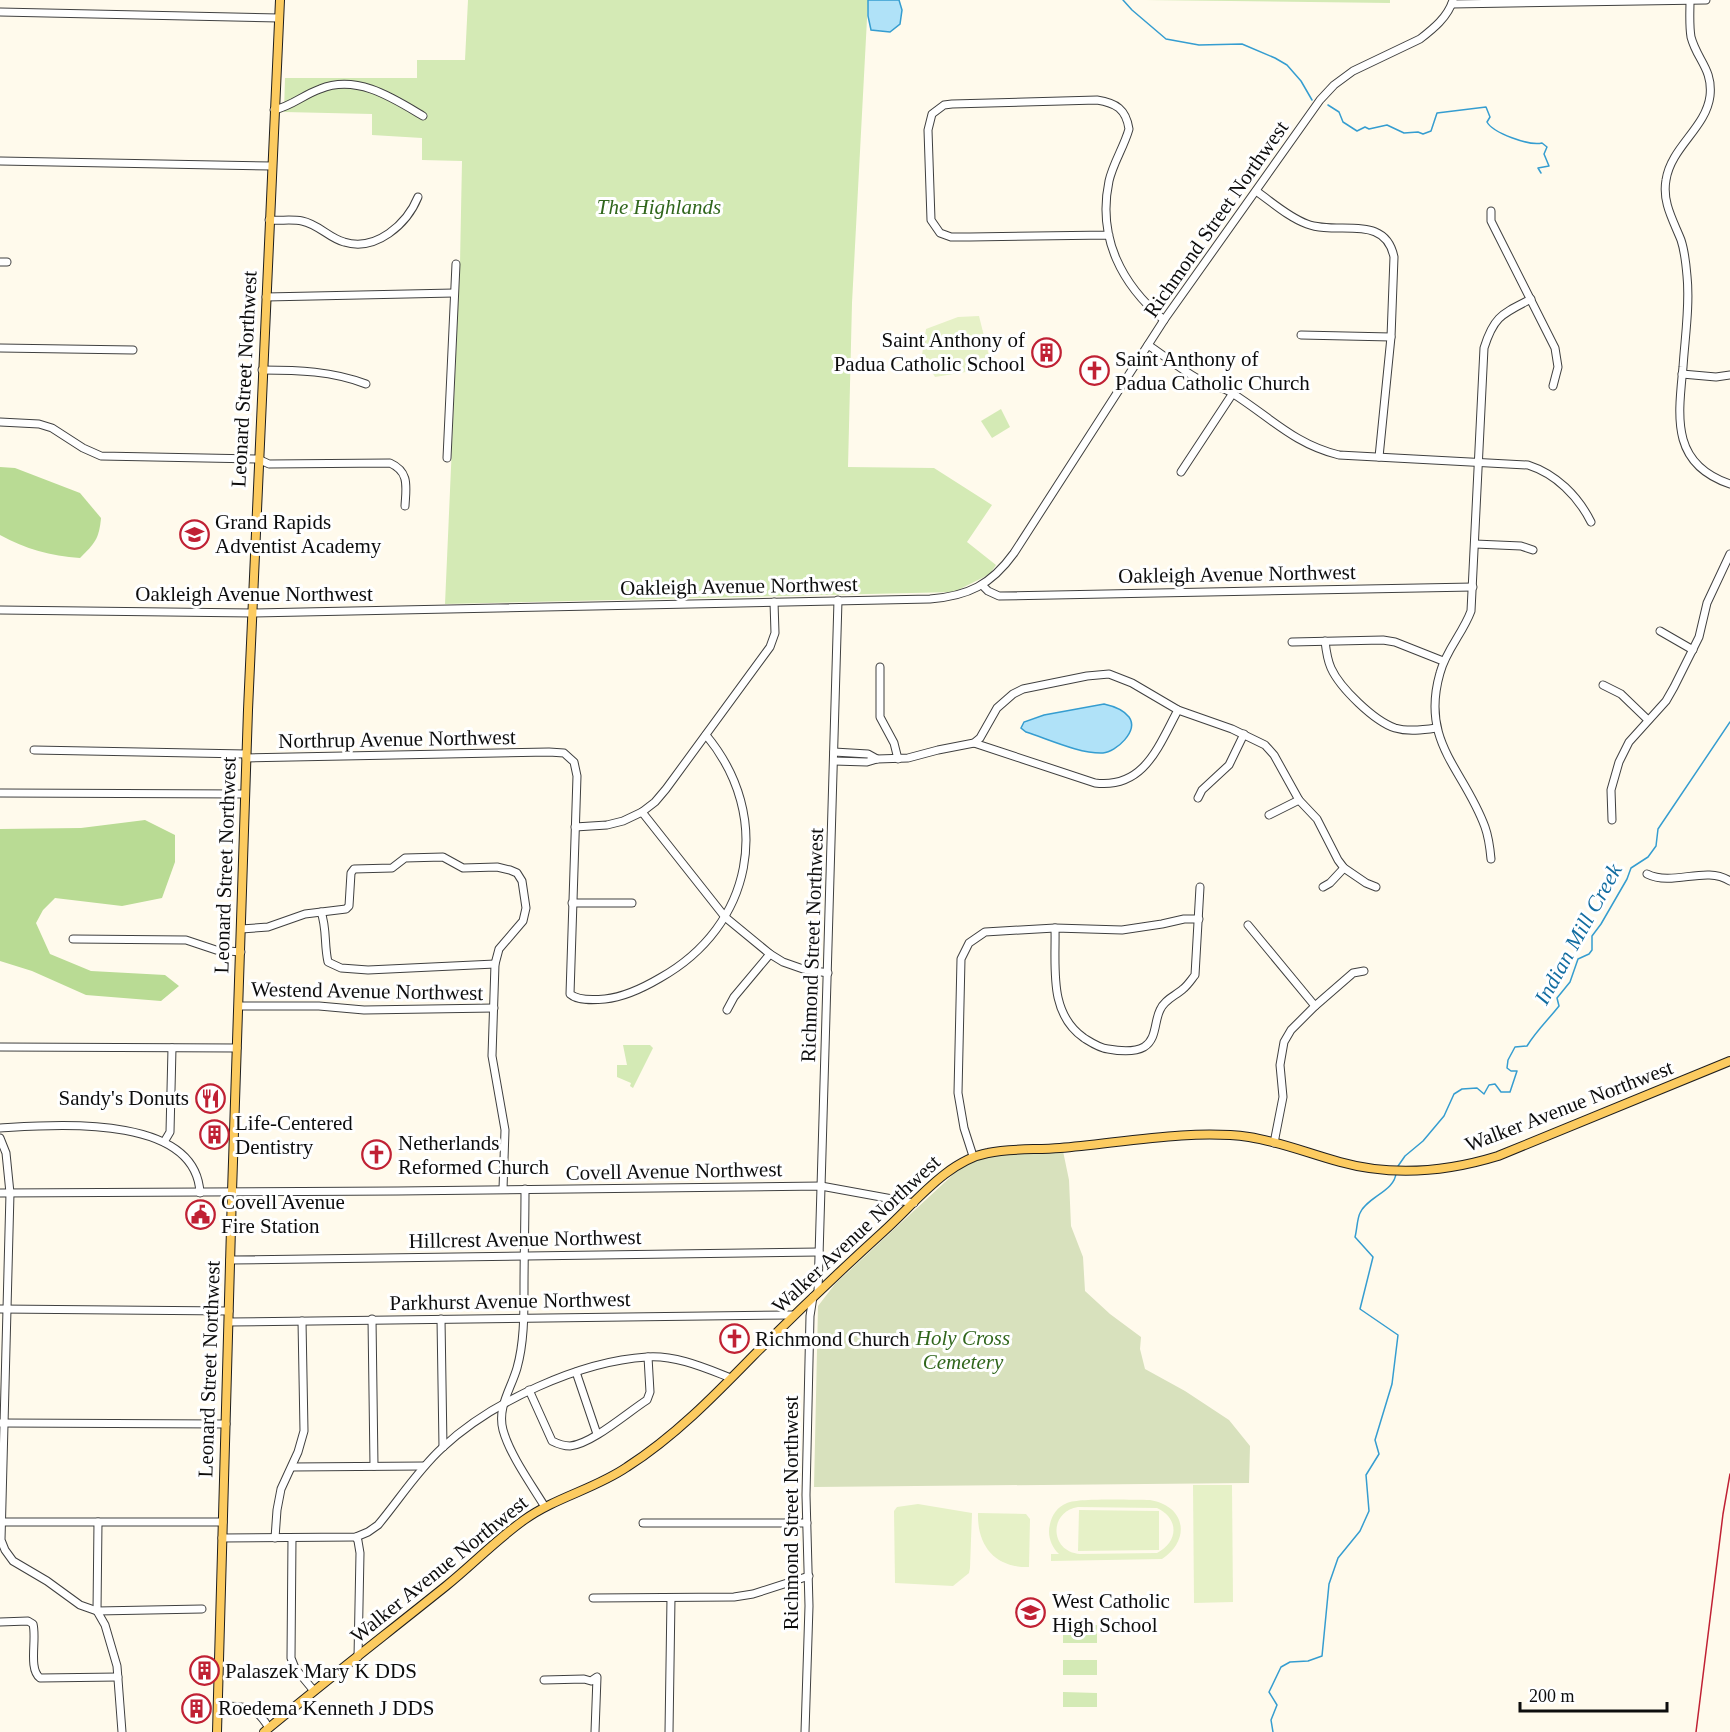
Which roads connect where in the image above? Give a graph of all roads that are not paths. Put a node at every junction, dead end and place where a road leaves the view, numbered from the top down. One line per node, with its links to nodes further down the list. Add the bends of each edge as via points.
1 (279, 0): 7 (main road, Leonard Street Northwest)
2 (1690, 0): 3 (street); 4 (street); 28 (street, via 1692,37 1710,83 1706,110 1673,158 1665,189 1688,276)
3 (1706, 0)
4 (1654, 1): 5 (street)
5 (1453, 2): 12 (street, Richmond Street Northwest, via 1436,26 1419,39 1353,71 1334,85)
6 (0, 12): 7 (street)
7 (279, 18): 8 (main road, Leonard Street Northwest)
8 (274, 110): 9 (street, via 334,84 377,91); 11 (main road, Leonard Street Northwest)
9 (423, 116)
10 (0, 161): 11 (street)
11 (272, 166): 15 (main road, Leonard Street Northwest)
12 (1256, 191): 21 (street, Richmond Street Northwest); 23 (street, via 1309,225 1368,230 1386,239 1394,257)
13 (418, 197): 15 (street, via 403,222 369,243 343,242 301,221)
14 (1491, 211): 20 (street, via 1491,221)
15 (269, 220): 19 (main road, Leonard Street Northwest)
16 (1109, 235): 16 (street, via 1109,182 1129,129 1118,106 1097,100 952,104 932,114 928,130 931,220 940,233 951,237); 21 (street, via 1117,263 1132,289)
17 (456, 264): 18 (street)
18 (454, 293): 19 (street); 35 (street)
19 (266, 297): 27 (main road, Leonard Street Northwest)
20 (1531, 300): 31 (street, via 1556,353 1558,375); 37 (street, via 1505,313 1489,331 1484,348)
21 (1164, 321): 24 (street, Richmond Street Northwest)
22 (1301, 335): 23 (street)
23 (1391, 338): 34 (street)
24 (1148, 345): 32 (street, via 1203,382); 45 (street, Richmond Street Northwest, via 1014,553 996,576)
25 (0, 348): 26 (street)
26 (133, 350)
27 (262, 370): 30 (street, via 321,372); 36 (main road, Leonard Street Northwest)
28 (1682, 374): 29 (street); 39 (street, via 1679,418 1683,441 1698,466)
29 (1730, 375)
30 (366, 384)
31 (1553, 386)
32 (1233, 393): 34 (street, via 1304,443 1339,455); 38 (street)
33 (0, 422): 36 (street, via 52,428 101,456)
34 (1379, 457): 37 (street)
35 (447, 458)
36 (258, 459): 40 (street, via 269,464 390,463 405,476); 50 (main road, Leonard Street Northwest)
37 (1478, 462): 41 (street, via 1542,470 1572,495); 42 (street)
38 (1181, 472)
39 (1730, 484)
40 (405, 506)
41 (1591, 522)
42 (1475, 544): 43 (street); 46 (street)
43 (1533, 550)
44 (1730, 554): 54 (street, via 1707,603)
45 (982, 585): 46 (street, Oakleigh Avenue Northwest, via 999,596); 47 (street, Oakleigh Avenue Northwest, via 948,598)
46 (1473, 587): 55 (street, via 1472,611)
47 (838, 600): 48 (street, Oakleigh Avenue Northwest); 65 (street, Richmond Street Northwest)
48 (774, 602): 50 (street, Oakleigh Avenue Northwest); 61 (street, via 775,633 770,647)
49 (0, 610): 50 (street, Oakleigh Avenue Northwest)
50 (252, 613): 66 (main road, Leonard Street Northwest)
51 (1660, 631): 54 (street)
52 (1325, 641): 53 (street); 55 (street, via 1395,642); 60 (street, via 1333,671 1369,713 1399,729)
53 (1292, 642)
54 (1693, 650): 59 (street, via 1670,694)
55 (1443, 661): 60 (street, via 1435,698)
56 (880, 667): 68 (street, via 880,717)
57 (1603, 685): 59 (street, via 1621,694)
58 (1178, 710): 62 (street); 63 (street, via 1120,678 1109,674 1087,676 1013,694 997,708); 63 (street, via 1143,769 1108,785)
59 (1648, 720): 76 (street, via 1629,742 1619,762 1611,790)
60 (1436, 728): 78 (street, via 1484,825)
61 (706, 735): 74 (street, via 666,789); 88 (street, via 729,769 744,809 744,860 739,886)
62 (1244, 735): 72 (street, via 1228,765); 73 (street, via 1265,745 1274,755)
63 (974, 743): 68 (street)
64 (34, 750): 66 (street, Northrup Avenue Northwest)
65 (834, 752): 67 (street, via 868,754); 69 (street, Richmond Street Northwest)
66 (246, 756): 71 (main road, Leonard Street Northwest); 77 (street, Northrup Avenue Northwest, via 564,753 576,767)
67 (878, 759): 68 (street); 69 (street)
68 (898, 759)
69 (834, 761): 98 (street, Richmond Street Northwest)
70 (0, 793): 71 (street)
71 (245, 794): 92 (main road, Leonard Street Northwest)
72 (1198, 798)
73 (1299, 800): 75 (street); 79 (street, via 1317,819)
74 (642, 812): 77 (street, via 607,825); 88 (street)
75 (1269, 815)
76 (1612, 820)
77 (575, 827): 85 (street)
78 (1491, 859)
79 (1344, 868): 83 (street); 84 (street)
80 (1647, 874): 81 (street, via 1665,879 1708,875)
81 (1730, 881)
82 (1200, 887): 89 (street)
83 (1323, 887)
84 (1376, 887)
85 (572, 903): 86 (street); 88 (street, via 570,994 574,998 602,999 630,993 671,972 706,942)
86 (632, 903)
87 (321, 912): 92 (street, via 268,927); 96 (street, via 328,962 341,968); 96 (street, via 349,906 354,870 392,868 405,858 443,857 463,868 510,870 522,881 526,908 523,921 499,949)
88 (725, 917): 95 (street)
89 (1199, 919): 91 (street, via 1122,930); 91 (street, via 1195,975 1160,1009 1149,1043 1134,1050 1100,1048 1067,1023 1057,994)
90 (1248, 925): 100 (street)
91 (1055, 928): 111 (street, via 985,932 976,936 964,951 958,1093)
92 (241, 929): 94 (main road, Leonard Street Northwest)
93 (73, 939): 94 (street, via 186,940 216,950)
94 (241, 952): 99 (main road, Leonard Street Northwest)
95 (770, 954): 98 (street, via 793,966); 102 (street)
96 (495, 964): 101 (street)
97 (1364, 971): 100 (street, via 1353,973)
98 (828, 973): 112 (street, Richmond Street Northwest)
99 (239, 1006): 101 (street, Westend Avenue Northwest, via 363,1010); 105 (main road, Leonard Street Northwest)
100 (1315, 1006): 110 (street, via 1284,1042 1280,1065 1283,1096)
101 (494, 1008): 113 (street, via 493,1069 504,1130)
102 (727, 1010)
103 (0, 1047): 104 (street)
104 (172, 1048): 105 (street); 109 (street, via 170,1132)
105 (237, 1048): 115 (main road, Leonard Street Northwest)
106 (1730, 1061): 110 (main road, Walker Avenue Northwest, via 1498,1156 1458,1167 1390,1172)
107 (0, 1128): 109 (street, via 87,1127 126,1131)
108 (0, 1138): 117 (street, via 6,1153)
109 (164, 1142): 118 (street, via 194,1167)
110 (1274, 1143): 111 (main road, Walker Avenue Northwest, via 1211,1135)
111 (973, 1156): 119 (main road, Walker Avenue Northwest, via 946,1173)
112 (821, 1186): 114 (street, Covell Avenue Northwest); 119 (street, Covell Avenue Northwest); 120 (street, Richmond Street Northwest)
113 (503, 1189): 114 (street, Covell Avenue Northwest); 115 (street, Covell Avenue Northwest)
114 (525, 1189): 121 (street)
115 (232, 1192): 118 (street, Covell Avenue Northwest); 122 (main road, Leonard Street Northwest)
116 (0, 1193): 117 (street, Covell Avenue Northwest)
117 (10, 1193): 118 (street, Covell Avenue Northwest); 124 (street)
118 (200, 1193)
119 (914, 1203): 123 (main road, Walker Avenue Northwest)
120 (819, 1252): 121 (street, Hillcrest Avenue Northwest); 123 (street, Richmond Street Northwest)
121 (524, 1256): 122 (street, Hillcrest Avenue Northwest); 127 (street)
122 (230, 1260): 125 (main road, Leonard Street Northwest)
123 (816, 1293): 126 (main road, Walker Avenue Northwest); 149 (street, Richmond Street Northwest, via 810,1316)
124 (3, 1309): 125 (street); 137 (street)
125 (229, 1311): 131 (main road, Leonard Street Northwest)
126 (792, 1316): 127 (street, Parkhurst Avenue Northwest); 134 (main road, Walker Avenue Northwest)
127 (524, 1317): 129 (street, Parkhurst Avenue Northwest); 136 (street, via 517,1368)
128 (372, 1319): 129 (street, Parkhurst Avenue Northwest); 130 (street, Parkhurst Avenue Northwest); 141 (street)
129 (441, 1319): 140 (street)
130 (302, 1321): 131 (street, Parkhurst Avenue Northwest); 143 (street, via 304,1431)
131 (228, 1322): 138 (main road, Leonard Street Northwest)
132 (648, 1357): 133 (street); 134 (street, via 676,1360); 139 (street, via 647,1400)
133 (576, 1372): 135 (street); 139 (street)
134 (731, 1378): 144 (main road, Walker Avenue Northwest, via 663,1442 627,1468)
135 (529, 1390): 136 (street); 139 (street, via 552,1441 573,1446)
136 (503, 1403): 140 (street); 144 (street, via 506,1439)
137 (2, 1423): 138 (street); 145 (street)
138 (226, 1424): 147 (main road, Leonard Street Northwest)
139 (597, 1434)
140 (443, 1447): 142 (street)
141 (374, 1466): 142 (street); 143 (street)
142 (424, 1466): 150 (street, via 378,1525)
143 (292, 1467): 152 (street, via 281,1489)
144 (545, 1507): 161 (main road, Walker Avenue Northwest)
145 (2, 1522): 146 (street); 154 (street)
146 (98, 1522): 147 (street); 159 (street)
147 (223, 1522): 151 (main road, Leonard Street Northwest)
148 (644, 1523): 149 (street)
149 (807, 1523): 155 (street, Richmond Street Northwest)
150 (356, 1537): 153 (street); 161 (street, via 360,1553)
151 (222, 1538): 152 (street); 165 (main road, Leonard Street Northwest)
152 (275, 1538): 153 (street)
153 (292, 1538): 164 (street, via 291,1658)
154 (2, 1550): 159 (street, via 80,1605)
155 (809, 1576): 157 (street, via 753,1594); 171 (street, Richmond Street Northwest)
156 (593, 1598): 157 (street)
157 (671, 1598): 170 (street)
158 (202, 1609): 159 (street)
159 (97, 1611): 162 (street, via 109,1635)
160 (0, 1622): 162 (street, via 33,1624 34,1670 40,1678)
161 (357, 1657): 164 (main road, Walker Avenue Northwest)
162 (118, 1677): 167 (street)
163 (544, 1680): 169 (street, via 591,1681 597,1677)
164 (314, 1691): 166 (main road, Walker Avenue Northwest)
165 (218, 1706): 166 (street, via 255,1709); 168 (main road, Leonard Street Northwest)
166 (266, 1730)
167 (122, 1732)
168 (217, 1732)
169 (596, 1732)
170 (669, 1732)
171 (805, 1732)

